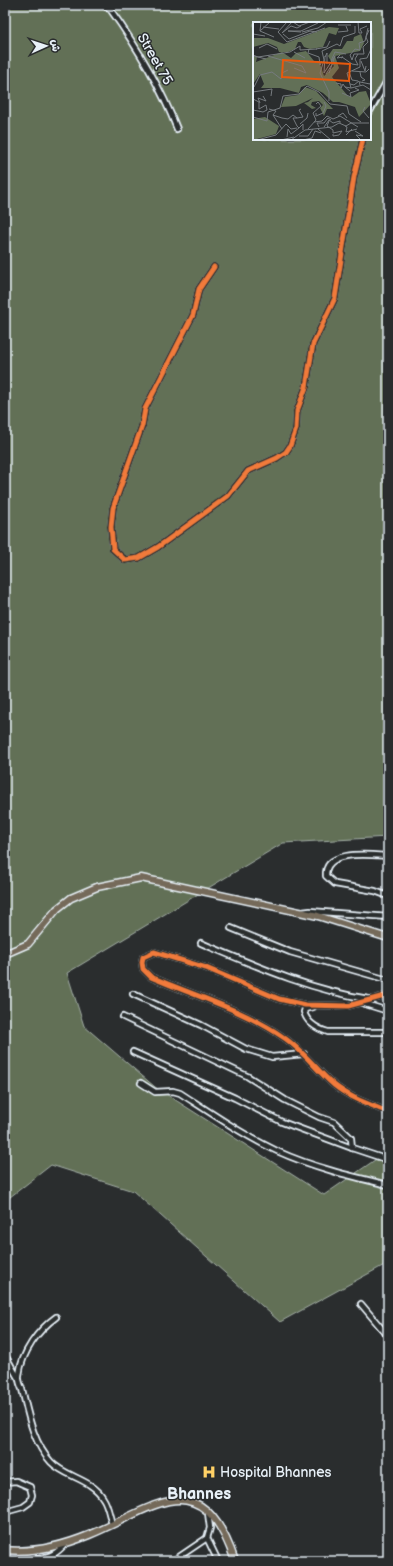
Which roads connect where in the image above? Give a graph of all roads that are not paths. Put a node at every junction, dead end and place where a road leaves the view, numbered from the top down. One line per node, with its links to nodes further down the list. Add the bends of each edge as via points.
1 (104, 5): 4 (street, Street 75, via 110,9 145,60)
2 (388, 79): 3 (street)
3 (371, 109)
4 (177, 129)
5 (363, 140): 6 (street, via 335,298 313,344 306,387 297,411 296,429 290,446 277,458 248,471 228,496 158,548 139,558 125,560 113,549 113,508 142,426 145,408 193,314 199,289)
6 (214, 267)
7 (388, 856): 8 (street, via 336,858 328,865 326,876 335,884 375,891)
8 (388, 896)
9 (300, 912): 10 (street, via 310,910); 12 (main road); 14 (main road, via 154,879 135,878 90,889 71,898 57,909 28,944)
10 (388, 918)
11 (231, 928): 15 (street, via 290,952)
12 (388, 938)
13 (201, 943): 18 (street, via 277,976)
14 (5, 954)
15 (388, 980)
16 (133, 994): 25 (street, via 252,1051 272,1057)
17 (388, 995): 18 (street)
18 (370, 1000): 19 (street)
19 (362, 1003): 20 (street, via 348,1006); 21 (street)
20 (315, 1006): 23 (street, via 305,1009 304,1012 305,1017 318,1029 328,1032); 25 (street, via 279,999 244,982 170,956 154,952 143,957 143,969 151,977 264,1025)
21 (388, 1012)
22 (123, 1017): 28 (street, via 248,1076 285,1100 334,1122 351,1138)
23 (388, 1032)
24 (133, 1052): 28 (street, via 282,1122)
25 (304, 1054): 27 (street, via 341,1091)
26 (141, 1083): 30 (street, via 155,1092 180,1093 262,1143 290,1156 338,1173)
27 (388, 1112)
28 (352, 1148): 29 (street)
29 (388, 1160)
30 (388, 1185)
31 (361, 1304): 33 (street)
32 (56, 1317): 35 (street, via 39,1333 25,1355)
33 (388, 1336)
34 (5, 1355): 35 (street)
35 (18, 1379): 39 (street, via 27,1412 44,1452 61,1471 88,1484 103,1496)
36 (5, 1482): 38 (street, via 16,1481 30,1487 32,1495 30,1502 23,1507)
37 (208, 1511): 39 (main road, via 187,1501 167,1500); 40 (street, via 210,1528); 46 (main road, via 221,1529)
38 (5, 1512)
39 (112, 1524): 41 (main road)
40 (207, 1538): 44 (street); 45 (street)
41 (66, 1544): 42 (main road, via 24,1551); 43 (street, via 50,1557)
42 (5, 1550)
43 (29, 1561)
44 (173, 1561)
45 (218, 1561)
46 (235, 1561)

